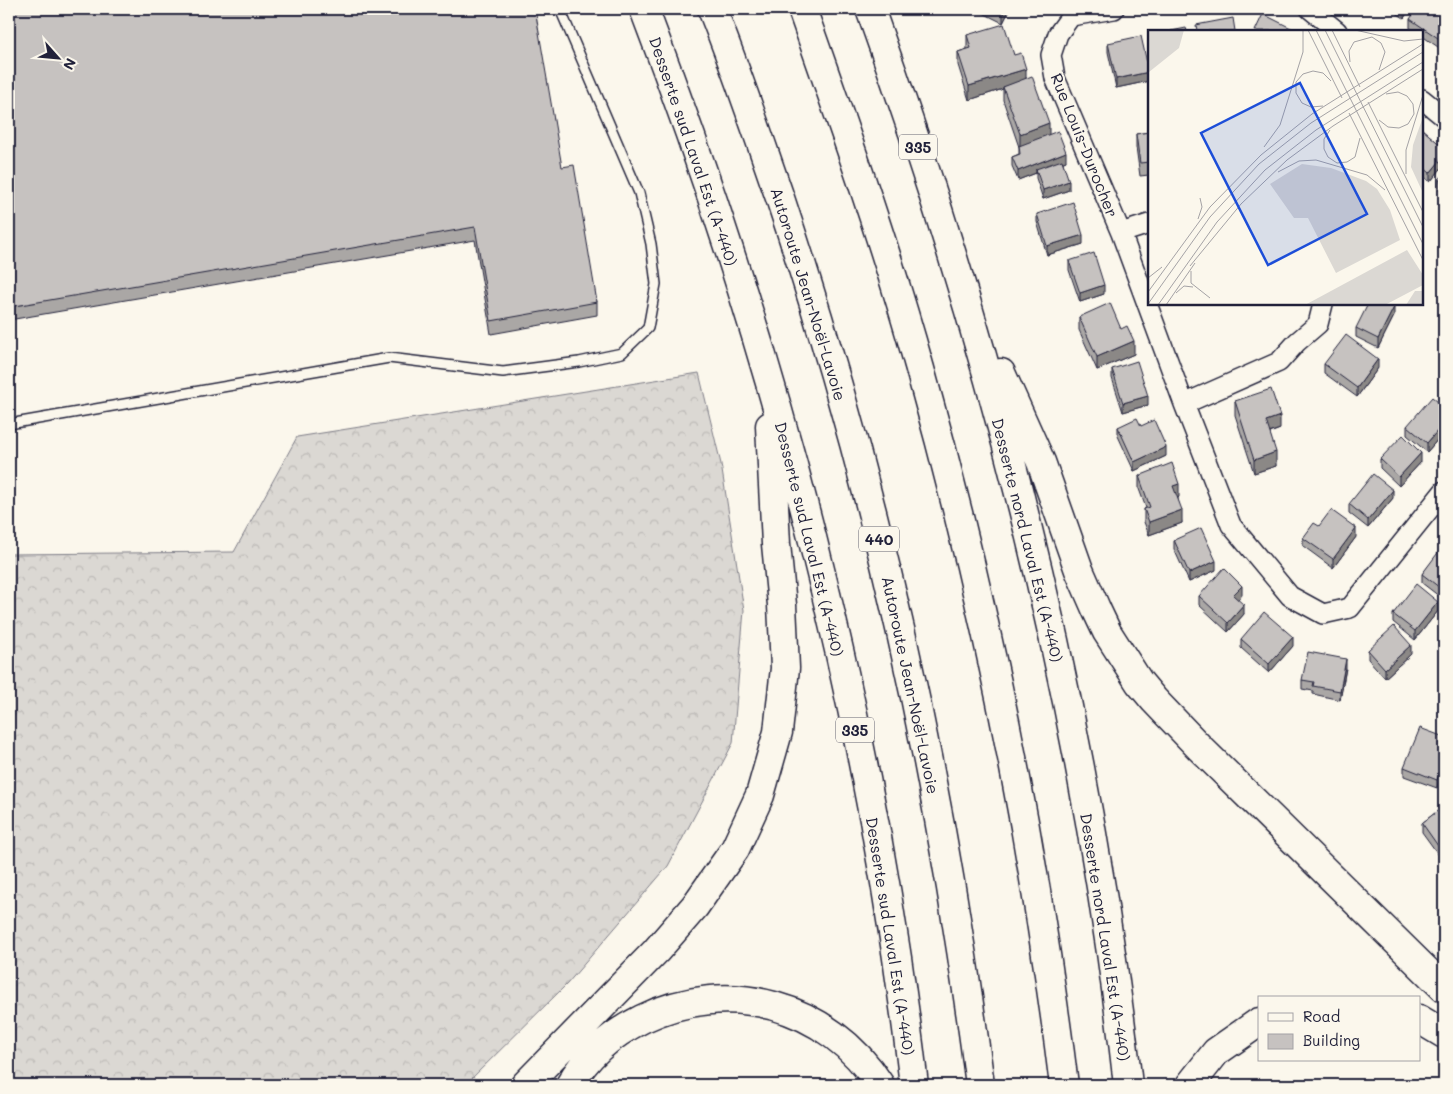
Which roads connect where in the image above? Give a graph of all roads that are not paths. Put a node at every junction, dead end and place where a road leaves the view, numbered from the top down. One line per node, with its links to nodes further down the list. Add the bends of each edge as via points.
1 (560, 9): 17 (lane, via 639,194 651,244 656,284 648,328 622,353 503,372 389,358)
2 (644, 9): 15 (highway, Desserte sud Laval Est (A-440) / 335, via 701,164)
3 (712, 9): 27 (highway, Autoroute Jean-Noël-Lavoie / 440, via 800,260 878,536 933,784 961,945)
4 (802, 9): 28 (highway, via 884,250 963,533 1016,779 1040,912)
5 (870, 9): 13 (highway, Desserte nord Laval Est (A-440) / 335)
6 (1114, 9): 12 (street, Rue Louis-Durocher, via 1071,16 1058,34 1051,55 1055,78)
7 (1310, 9): 8 (street)
8 (1337, 30)
9 (1423, 100): 10 (street)
10 (1444, 117)
11 (1148, 224): 12 (street, Rue Louis-Durocher)
12 (1121, 233): 16 (street, Rue Louis-Durocher)
13 (962, 287): 19 (highway, 335, via 1041,462 1087,590 1107,632 1140,682 1188,736); 29 (highway, Desserte nord Laval Est (A-440), via 1012,466 1071,722 1100,887)
14 (1323, 305): 16 (street, via 1318,324 1279,362)
15 (768, 380): 23 (highway, via 785,668 778,732 760,795 735,849 690,913); 26 (highway, Desserte sud Laval Est (A-440) / 335, via 815,552 859,747 892,930)
16 (1184, 404): 18 (street, Rue Louis-Durocher, via 1231,525 1290,596 1323,614 1350,608)
17 (9, 424)
18 (1444, 492)
19 (1444, 988)
20 (1420, 1020): 22 (highway)
21 (1258, 1023): 30 (highway, via 1216,1052)
22 (1444, 1034)
23 (525, 1085)
24 (570, 1085): 25 (highway, via 580,1068 598,1049 634,1023 678,1005 723,998 769,1005 809,1020 855,1053)
25 (880, 1085)
26 (914, 1085)
27 (980, 1085)
28 (1064, 1085)
29 (1128, 1085)
30 (1190, 1085)

